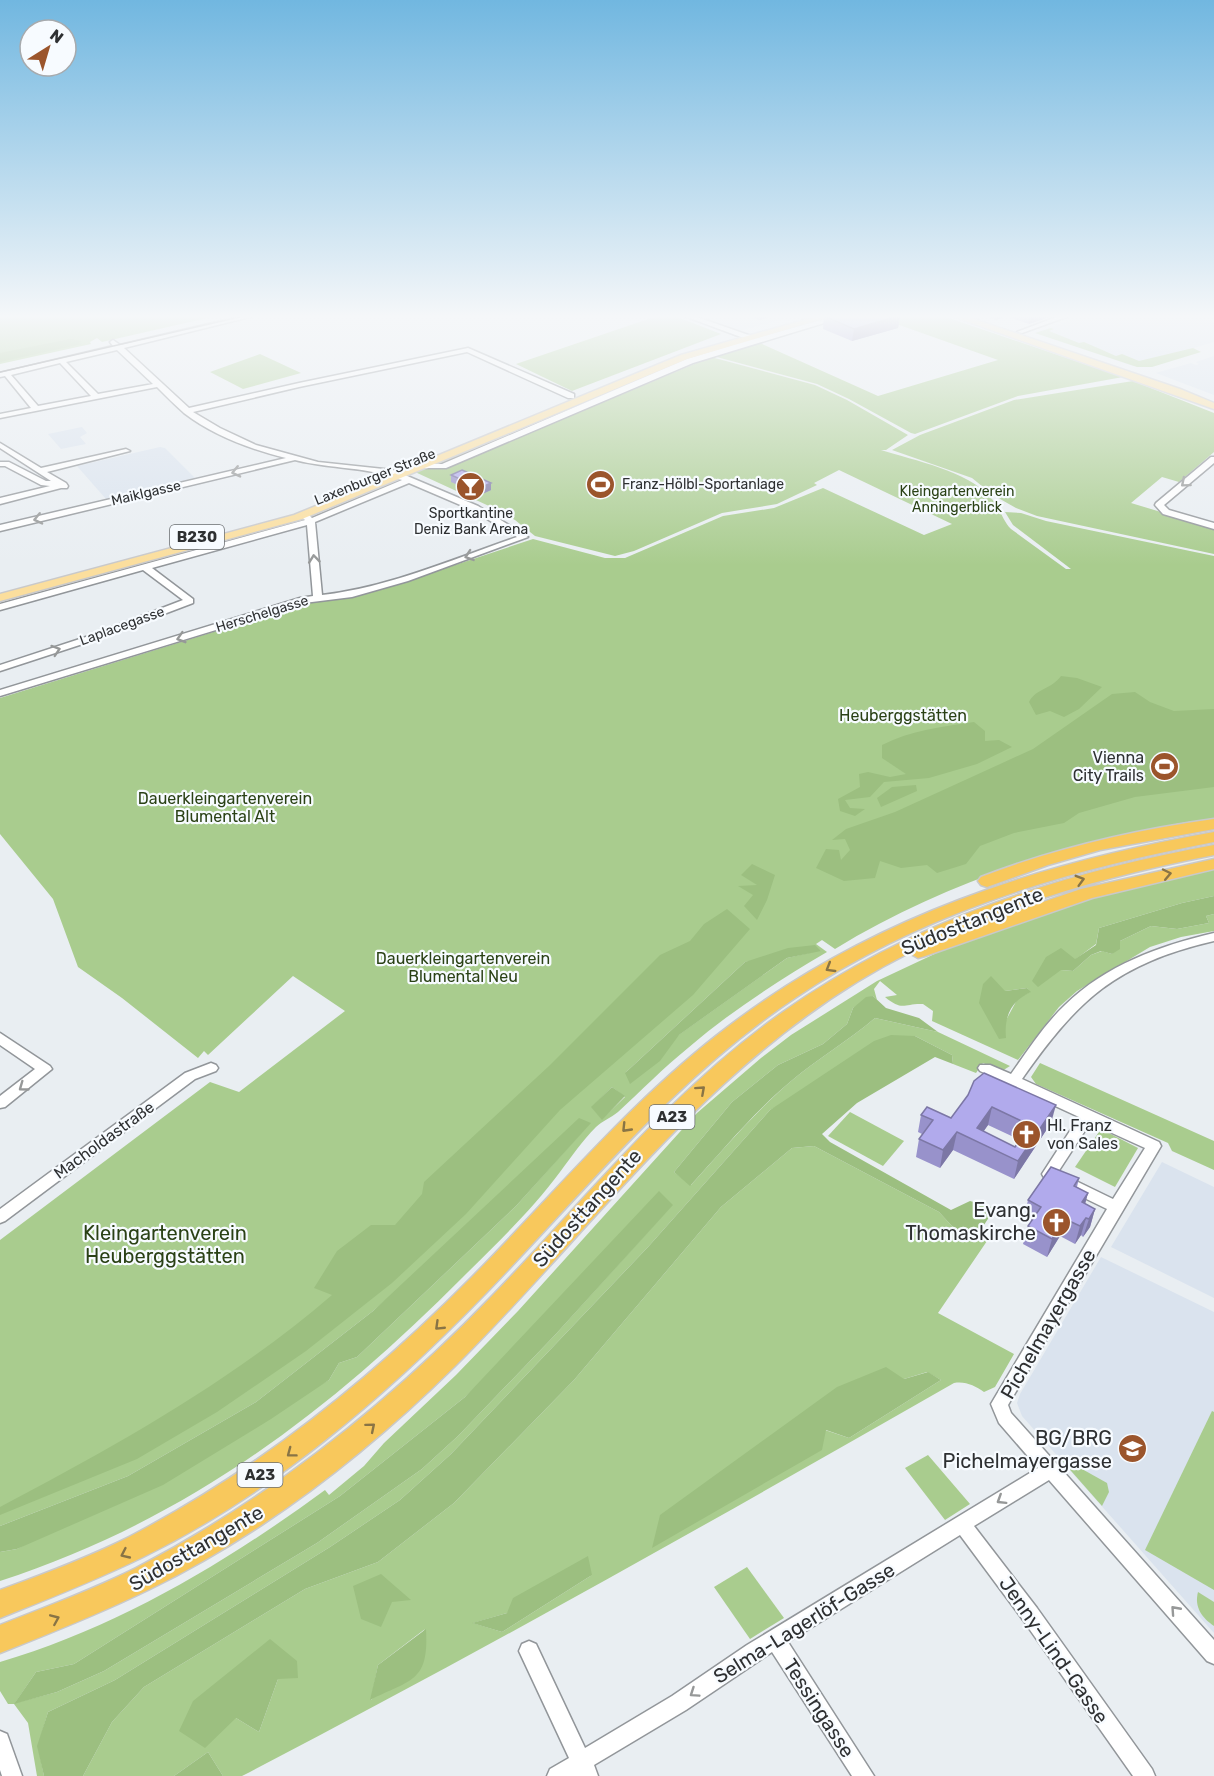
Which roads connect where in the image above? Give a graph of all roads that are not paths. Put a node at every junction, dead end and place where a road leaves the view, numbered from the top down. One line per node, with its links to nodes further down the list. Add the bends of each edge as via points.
1 (27, 399): 9 (street)
2 (87, 399): 9 (street)
3 (173, 399): 10 (street)
4 (239, 399): 10 (street)
5 (565, 399): 18 (main road, Laxenburger Straße / B230)
6 (584, 399): 18 (main road, Laxenburger Straße / B230)
7 (1196, 399): 8 (main road)
8 (1214, 406)
9 (36, 409): 11 (street)
10 (187, 411): 14 (street, via 253,447)
11 (0, 416)
12 (0, 445): 17 (street)
13 (126, 451): 17 (street)
14 (293, 458): 18 (street); 23 (street, Maiklgasse, one-way to 23)
15 (1214, 459): 22 (street, one-way to 22, via 1159,506 1166,512)
16 (0, 464): 19 (street, via 44,483)
17 (43, 470): 19 (street)
18 (400, 476): 21 (main road, Laxenburger Straße / B230); 25 (main road, Laxenburger Straße / B230); 26 (street, Herschelgasse, one-way to 26, via 475,508 524,537 405,579 352,594)
19 (64, 486): 20 (street)
20 (0, 501)
21 (307, 518): 24 (street, Laxenburger Straße); 26 (street, one-way to 21); 27 (main road, Laxenburger Straße / B230)
22 (1214, 525)
23 (0, 528)
24 (145, 567): 28 (street, Laxenburger Straße); 29 (street, Laplacegasse, one-way to 24, via 103,635 190,601)
25 (0, 590)
26 (318, 597): 30 (street, Herschelgasse, one-way to 30)
27 (0, 598)
28 (0, 607)
29 (0, 668)
30 (0, 693)
31 (1214, 824): 36 (highway, via 1138,836 1046,860 943,900)
32 (1214, 837): 36 (highway, Südosttangente / A23, via 1127,853 1039,876)
33 (1214, 850): 37 (highway, Südosttangente / A23, one-way to 33, via 960,922 1051,888 1140,864)
34 (1214, 864): 37 (highway, one-way to 34, via 928,949 1087,893)
35 (1214, 937): 41 (street, via 1156,953 1096,986 1054,1025)
36 (881, 939): 48 (highway, Südosttangente / A23, one-way to 48, via 770,1005 693,1065 603,1152 441,1324 321,1431 176,1528 85,1572)
37 (870, 965): 50 (highway, Südosttangente / A23, one-way to 37, via 96,1603 189,1556 261,1511 342,1452 465,1340 689,1101 756,1042)
38 (0, 1038): 42 (street, one-way to 42, via 45,1068)
39 (211, 1068): 45 (street, Macholdastraße, via 190,1076)
40 (985, 1068): 41 (street)
41 (1013, 1081): 43 (street)
42 (0, 1103)
43 (1088, 1115): 44 (street, via 1154,1146); 44 (street, via 1049,1174)
44 (1116, 1207): 46 (street, Pichelmayergasse, via 999,1404 1005,1418)
45 (0, 1217)
46 (1051, 1469): 47 (street, Selma-Lagerlöf-Gasse, one-way to 47); 52 (street, Pichelmayergasse, one-way to 46)
47 (962, 1524): 49 (street, Selma-Lagerlöf-Gasse); 58 (street, Jenny-Lind-Gasse)
48 (0, 1604)
49 (775, 1639): 54 (street, Selma-Lagerlöf-Gasse, one-way to 54); 57 (street, Tessingasse)
50 (0, 1640)
51 (529, 1651): 54 (street)
52 (1214, 1654)
53 (0, 1741): 55 (street)
54 (585, 1769): 56 (street, Selma-Lagerlöf-Gasse)
55 (12, 1776)
56 (557, 1776)
57 (864, 1776)
58 (1145, 1776)

